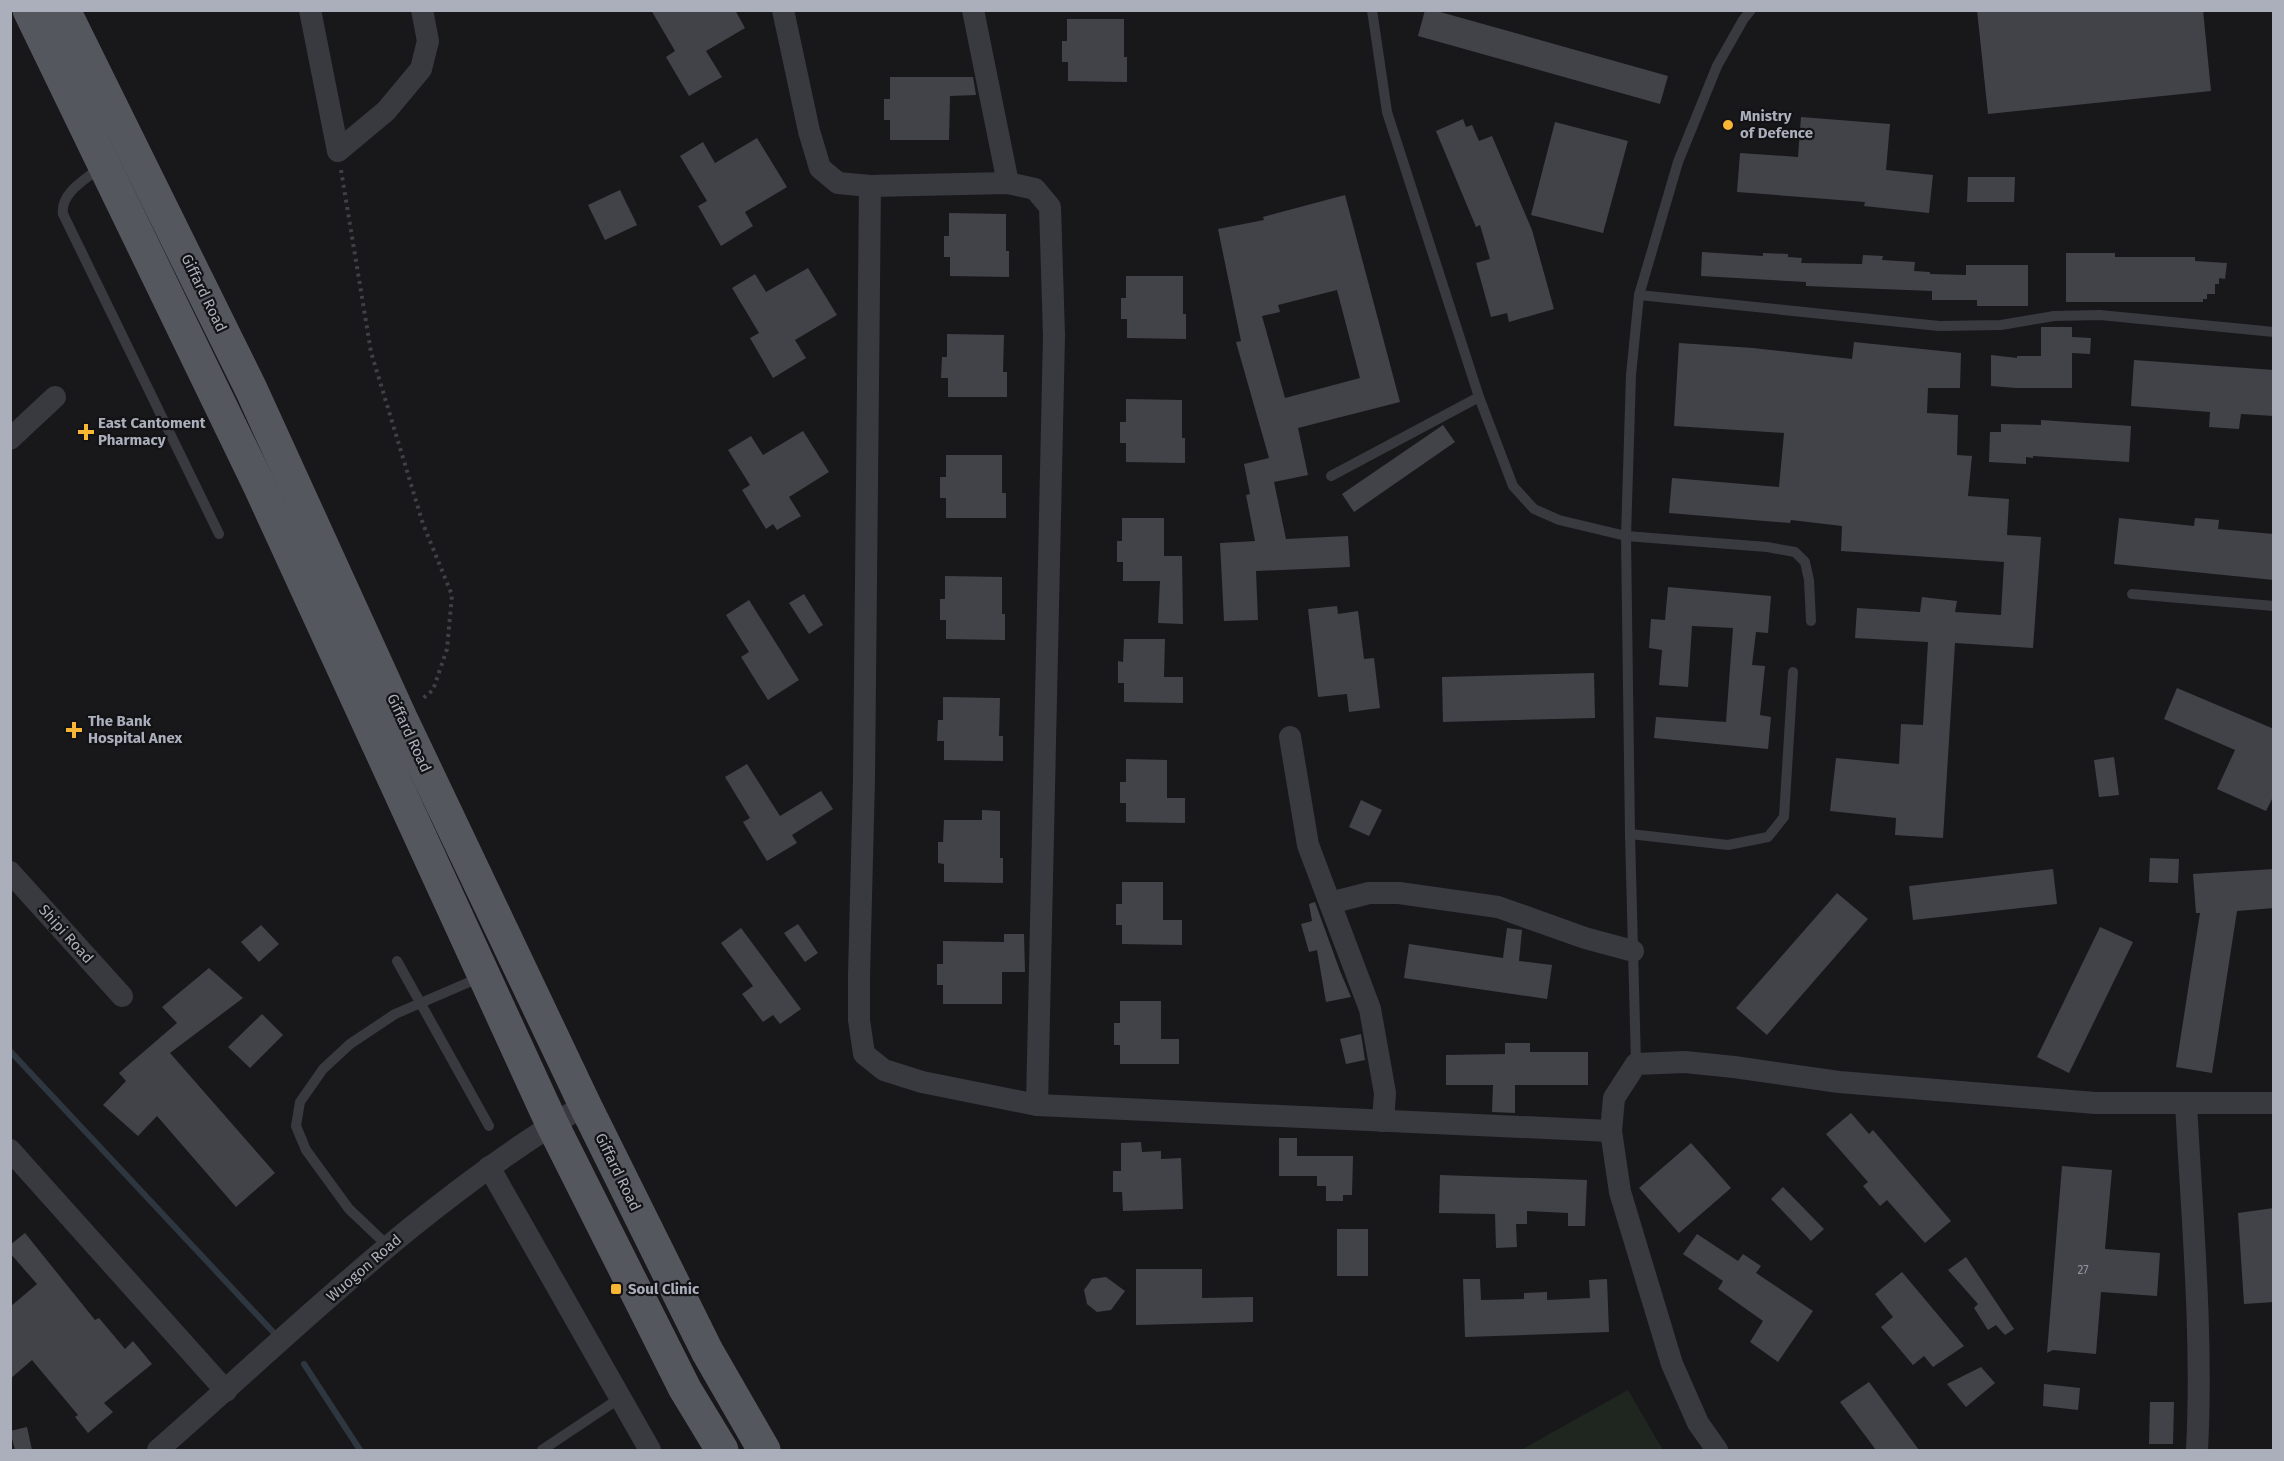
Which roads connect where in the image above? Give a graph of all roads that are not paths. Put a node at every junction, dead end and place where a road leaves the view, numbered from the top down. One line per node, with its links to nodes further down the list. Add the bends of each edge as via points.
1 (28, 10): 10 (main road)
2 (64, 10): 37 (main road, Giffard Road, via 251,389 401,718)
3 (310, 10): 4 (street, via 338,152 386,111 421,69 428,41)
4 (422, 10)
5 (783, 10): 12 (street, via 820,168 838,183)
6 (973, 10): 11 (street)
7 (1372, 10): 16 (lane, via 1387,112)
8 (1751, 10): 9 (lane)
9 (1744, 15): 13 (lane, via 1717,66 1678,162)
10 (103, 164): 19 (lane, via 65,198 63,214); 31 (main road, via 259,485)
11 (1008, 183): 12 (street); 38 (street, via 1035,189 1050,207 1053,246)
12 (870, 186): 38 (street, via 859,976 864,1054 884,1070 922,1082)
13 (1639, 295): 14 (lane, via 1939,326 2001,326 2054,316 2100,315); 20 (lane, via 1631,375)
14 (2274, 332)
15 (55, 397): 17 (street)
16 (1479, 397): 18 (lane); 20 (lane, via 1513,486 1534,509 1559,520)
17 (10, 439)
18 (1331, 476)
19 (219, 534)
20 (1626, 536): 23 (lane, via 1795,552 1805,562); 26 (lane)
21 (2132, 594): 22 (lane)
22 (2274, 606)
23 (1811, 621)
24 (1792, 672): 26 (lane, via 1784,817 1768,837 1728,845)
25 (1290, 737): 28 (street, via 1308,845)
26 (1630, 834): 29 (lane)
27 (10, 872): 32 (street, Shipi Road)
28 (1330, 903): 29 (street, via 1369,893 1399,893 1498,907); 39 (street, via 1370,1009 1385,1093)
29 (1633, 951): 34 (lane)
30 (397, 961): 33 (lane)
31 (484, 976): 33 (lane); 40 (main road)
32 (122, 996)
33 (421, 1003): 41 (lane); 45 (lane, via 395,1014 350,1044 323,1069 300,1102 296,1126 306,1150 349,1209)
34 (1636, 1064): 35 (street, via 1686,1062 1839,1082 2095,1103); 42 (street, via 1614,1098)
35 (2186, 1103): 36 (street); 54 (street, via 2198,1343)
36 (2274, 1103)
37 (585, 1105): 40 (street, Wuogon Road); 52 (main road, Giffard Road, via 707,1351)
38 (1036, 1105): 39 (street)
39 (1383, 1121): 42 (street)
40 (552, 1124): 44 (street, Wuogon Road); 51 (main road, via 685,1389)
41 (489, 1126)
42 (1611, 1131): 53 (street, via 1620,1192 1672,1364 1698,1423)
43 (10, 1150): 46 (street)
44 (489, 1167): 45 (street, Wuogon Road); 47 (street)
45 (388, 1246): 46 (street, Wuogon Road)
46 (226, 1391): 48 (street, Wuogon Road)
47 (620, 1398): 49 (lane); 50 (street)
48 (158, 1450)
49 (542, 1450)
50 (650, 1450)
51 (722, 1450)
52 (764, 1450)
53 (1717, 1450)
54 (2197, 1450)

